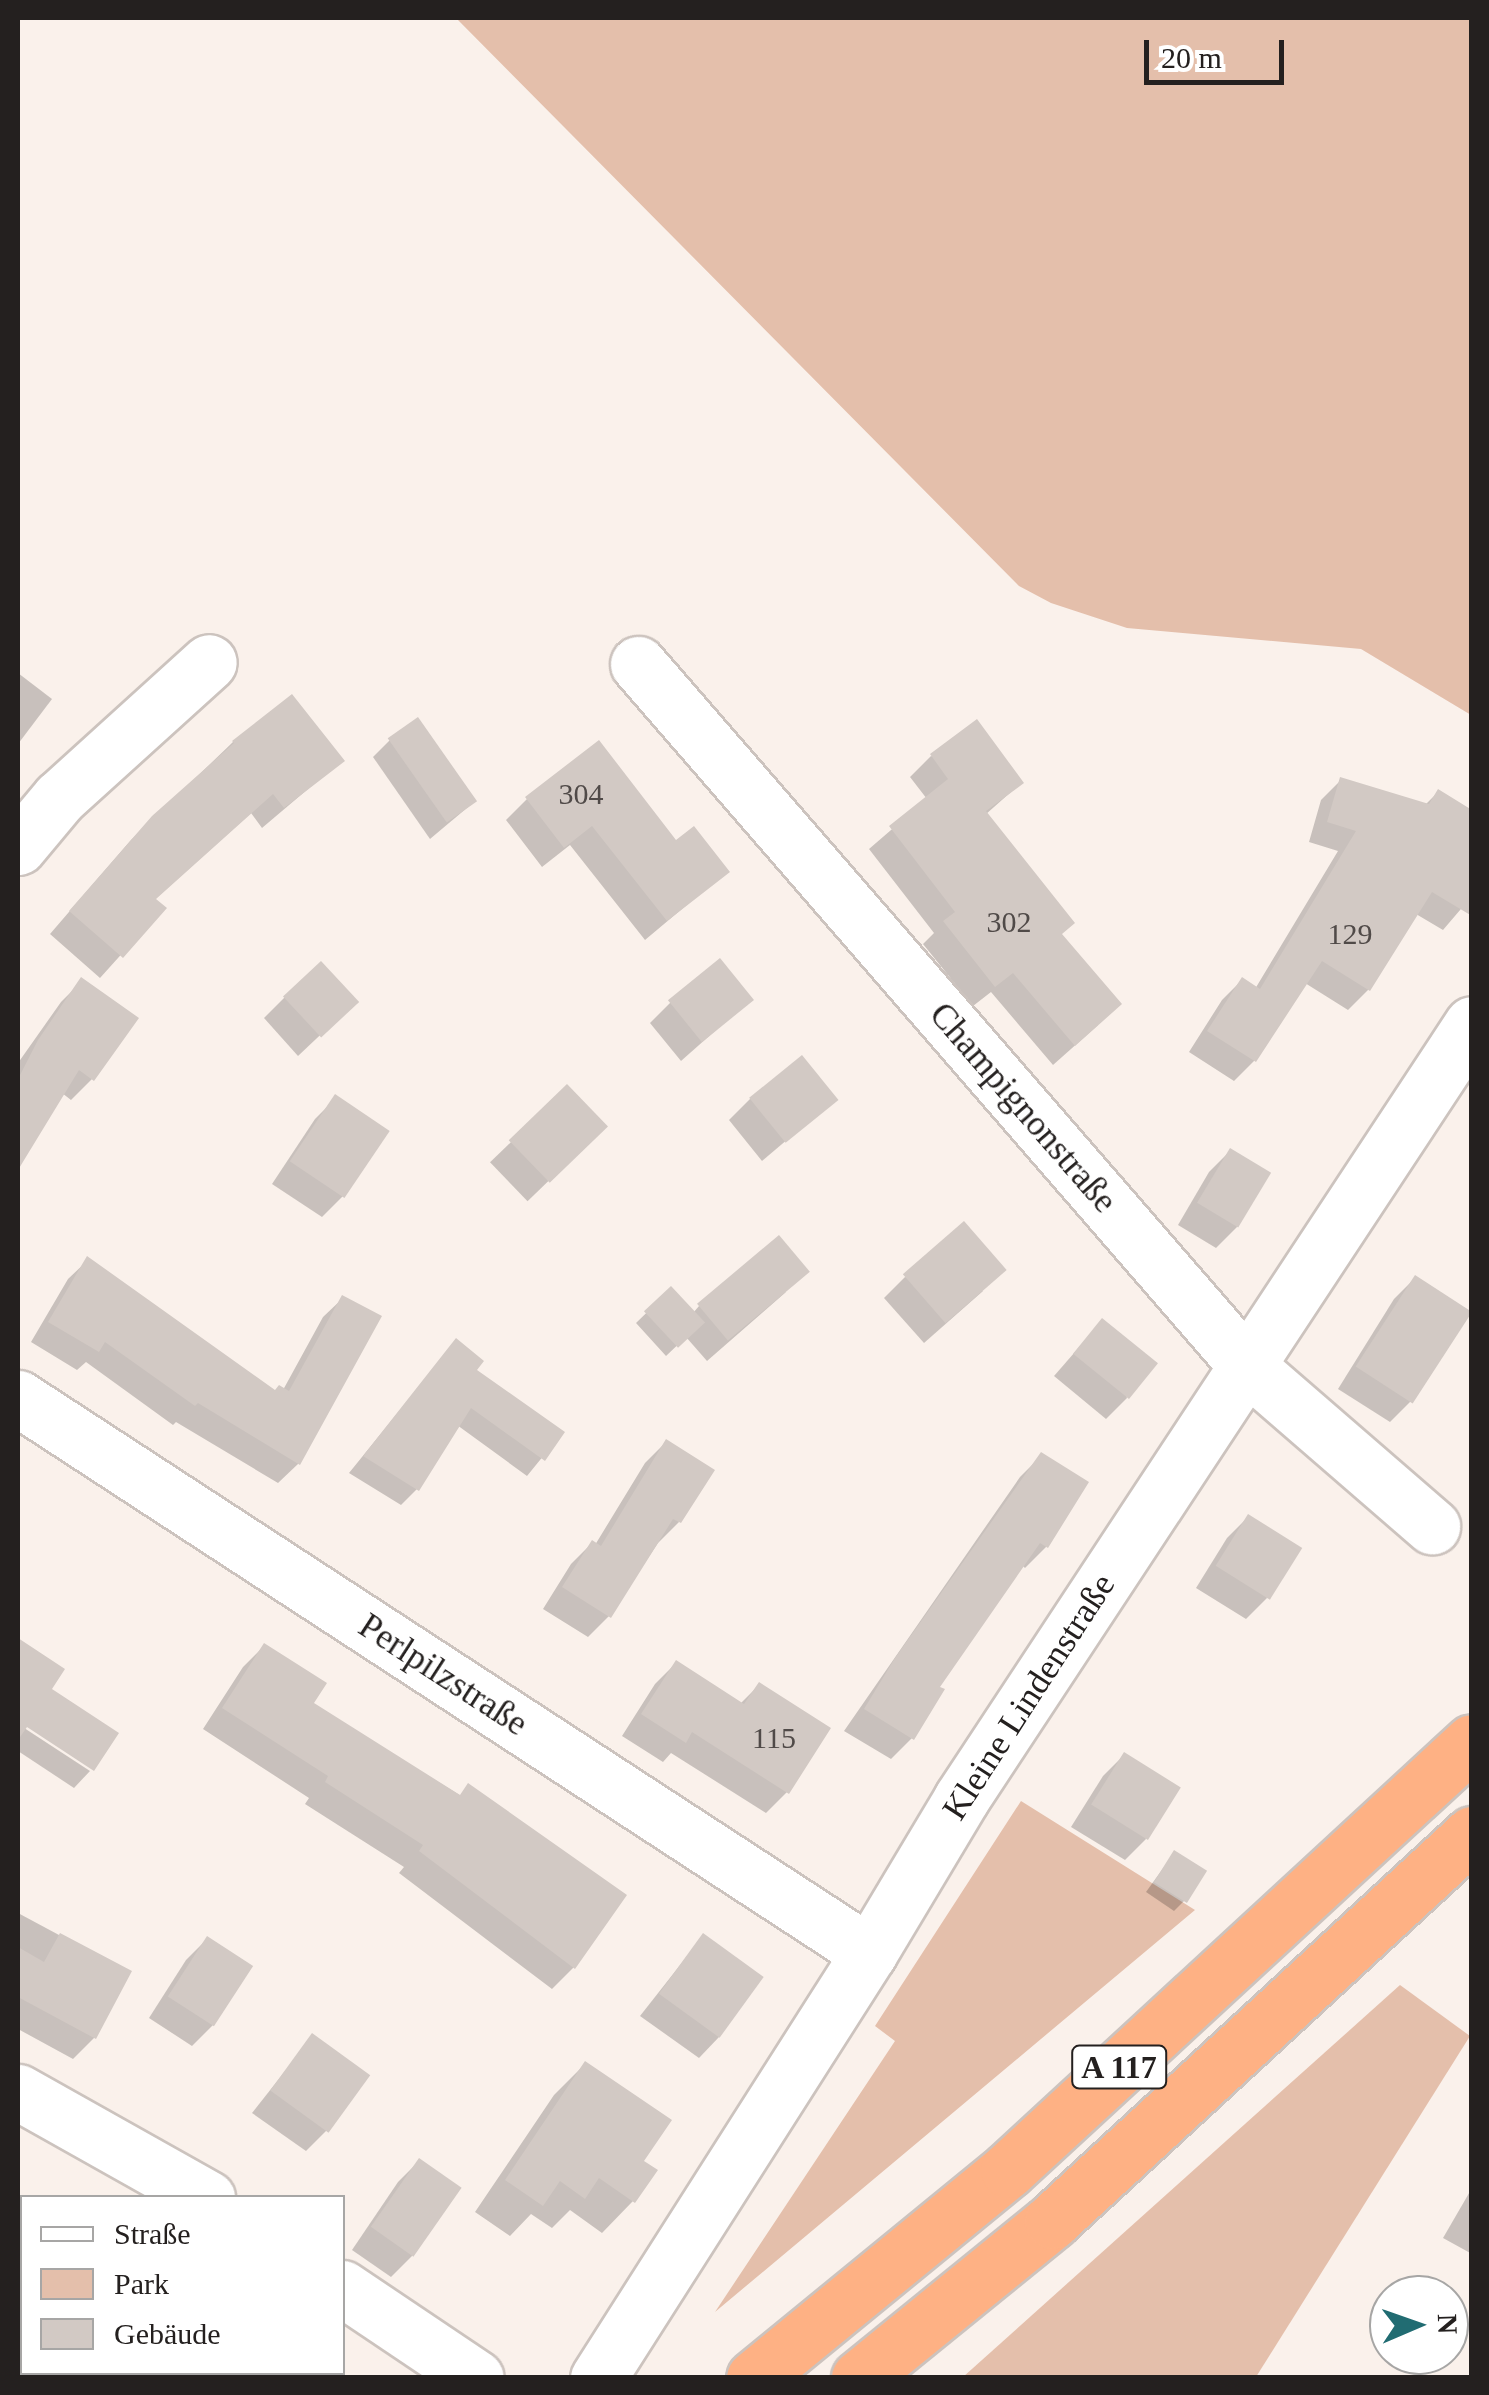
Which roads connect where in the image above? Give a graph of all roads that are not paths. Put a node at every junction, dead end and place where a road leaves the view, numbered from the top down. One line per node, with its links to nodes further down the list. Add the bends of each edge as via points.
1 (208, 662): 3 (street, via 59,798)
2 (638, 664): 5 (street, Champignonstraße)
3 (18, 848)
4 (1472, 1024): 5 (street, Kleine Lindenstraße)
5 (1247, 1366): 7 (street, Champignonstraße); 10 (street, Kleine Lindenstraße, via 961,1798)
6 (18, 1398): 10 (street, Perlpilzstraße)
7 (1432, 1526)
8 (1472, 1742): 16 (highway, A 117, via 1008,2170)
9 (1472, 1834): 17 (highway, A 117, via 1052,2221)
10 (869, 1953): 15 (street, Kleine Lindenstraße)
11 (18, 2092): 12 (street)
12 (202, 2195)
13 (345, 2290): 14 (street)
14 (476, 2378)
15 (598, 2378)
16 (754, 2378)
17 (859, 2378)

